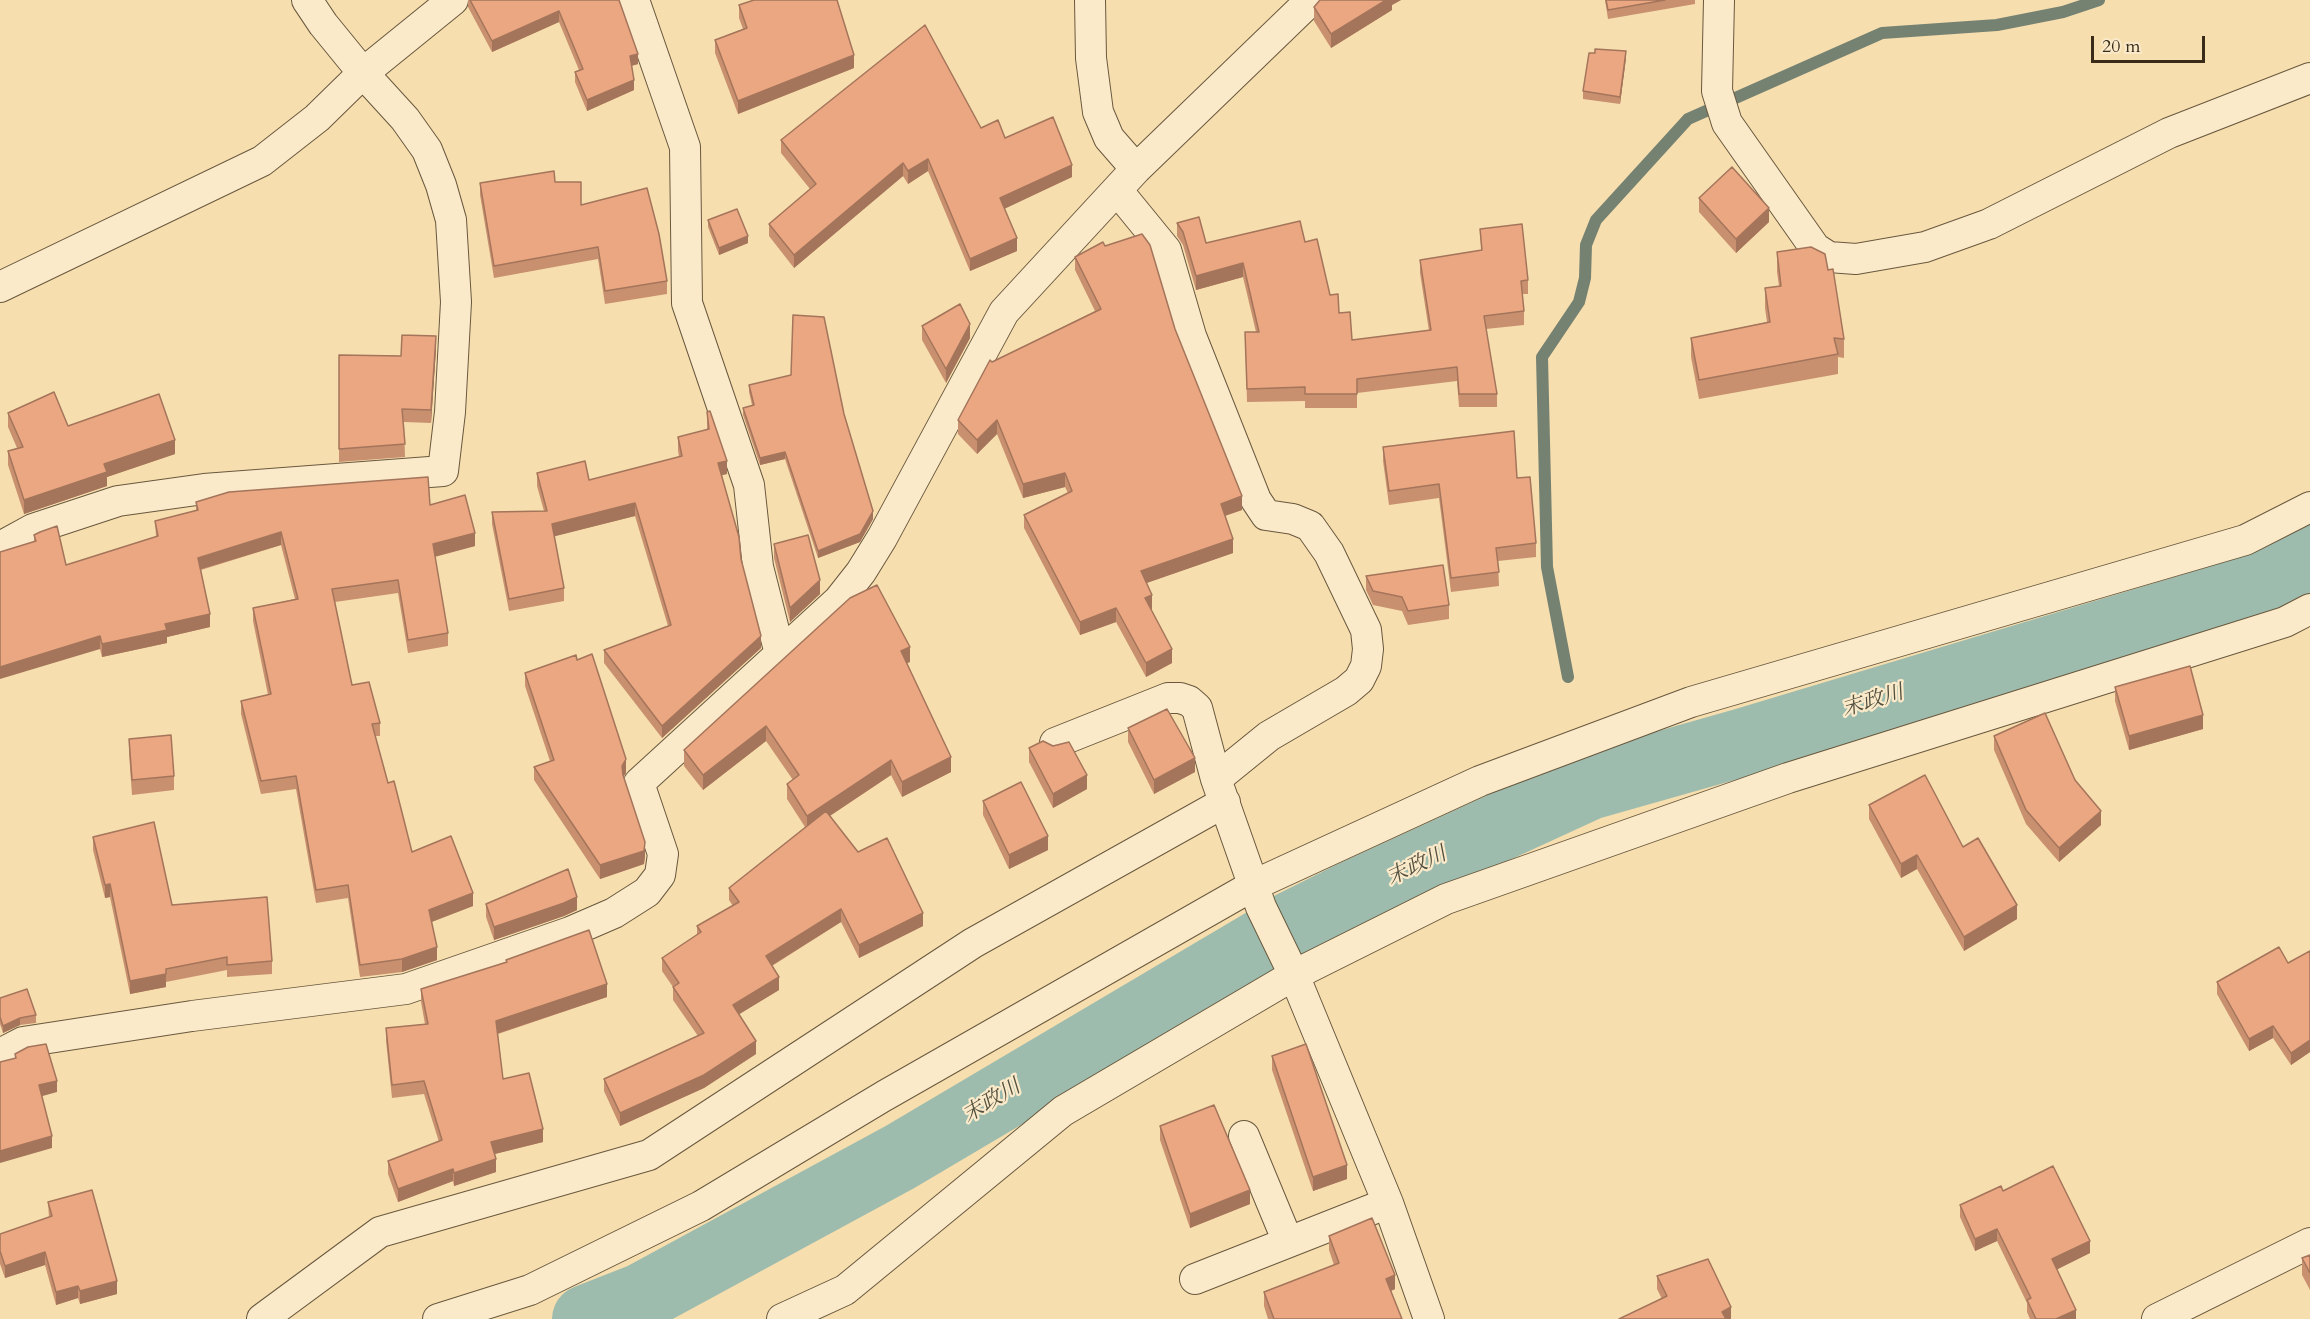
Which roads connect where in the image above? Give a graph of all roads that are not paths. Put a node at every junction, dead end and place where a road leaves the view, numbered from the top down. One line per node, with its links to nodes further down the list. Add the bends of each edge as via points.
1 (307, 0): 7 (street)
2 (453, 0): 7 (street)
3 (634, 0): 14 (street, via 685,147 687,303 748,484 758,567)
4 (1090, 0): 9 (street, via 1091,58 1098,112)
5 (1311, 0): 9 (street)
6 (1719, 0): 8 (street, via 1721,106 1727,123 1815,248 1829,257 1856,259 1925,247 1989,224 2169,133)
7 (363, 73): 10 (street, via 317,118 262,160); 12 (street, via 427,150 451,220 456,302 443,471 204,489 118,501 33,530)
8 (2310, 78)
9 (1126, 179): 14 (street, via 1004,312 861,572 839,600); 16 (street, via 1166,249 1191,336 1256,500 1266,515 1310,526 1329,553 1366,630 1366,666 1359,680 1269,736)
10 (0, 287)
11 (2310, 507): 17 (street, via 2245,540 1691,702 1480,781)
12 (0, 547)
13 (2310, 609): 18 (street, via 2285,622 1788,778 1446,899)
14 (780, 654): 19 (street, via 639,783 663,854 660,875 647,892 614,913 406,989 23,1042)
15 (1055, 743): 16 (street, via 1168,698 1180,698 1197,708)
16 (1221, 791): 17 (street); 25 (street, via 972,943 649,1155 380,1233)
17 (1257, 896): 18 (street); 26 (street, via 884,1096 701,1206 530,1290)
18 (1291, 968): 21 (street); 27 (street, via 1063,1110 845,1290)
19 (0, 1054)
20 (1244, 1136): 22 (street)
21 (1388, 1203): 22 (street); 28 (street)
22 (1288, 1242): 24 (street)
23 (2310, 1243): 29 (street)
24 (1195, 1279)
25 (262, 1319)
26 (438, 1319)
27 (782, 1319)
28 (1429, 1319)
29 (2157, 1319)

